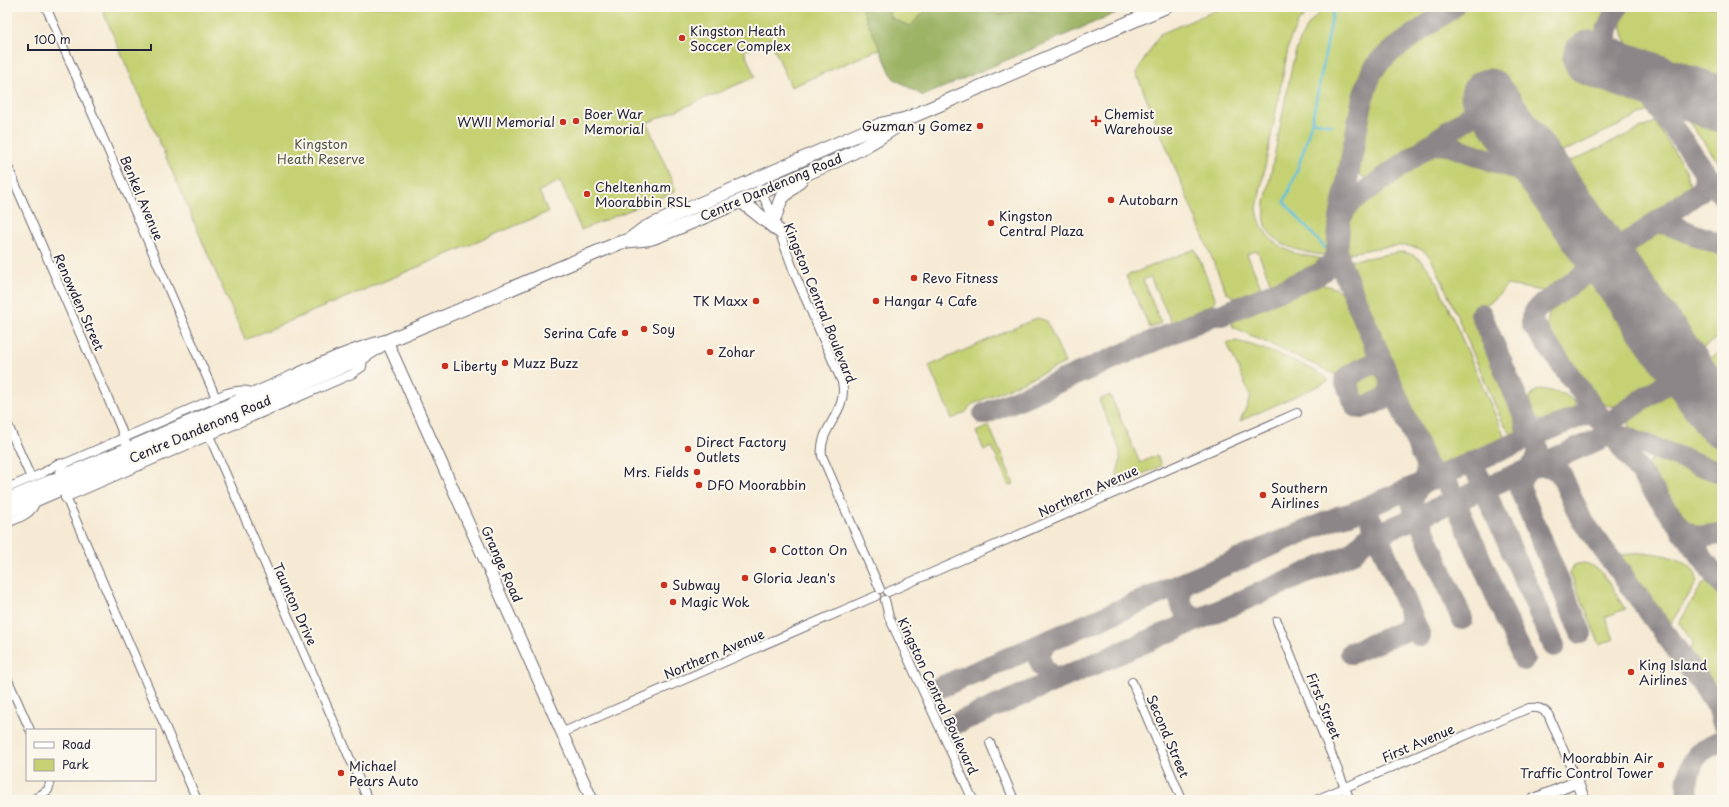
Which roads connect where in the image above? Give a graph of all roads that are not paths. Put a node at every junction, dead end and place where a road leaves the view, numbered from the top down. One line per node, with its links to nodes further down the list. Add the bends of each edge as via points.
1 (46, 7): 14 (street, Benkel Avenue)
2 (1165, 7): 3 (main road, Centre Dandenong Road)
3 (906, 119): 5 (main road, Centre Dandenong Road, via 888,133); 6 (main road, Centre Dandenong Road, via 882,124)
4 (7, 165): 18 (street, Renowden Street)
5 (809, 172): 7 (main road, Centre Dandenong Road); 9 (main road, via 781,199)
6 (756, 180): 7 (street, Kingston Central Boulevard); 11 (main road, Centre Dandenong Road, via 645,228)
7 (762, 192): 8 (main road, Centre Dandenong Road); 9 (street, Kingston Central Boulevard)
8 (741, 201): 10 (main road); 11 (main road, Centre Dandenong Road, via 650,239)
9 (774, 219): 10 (street, Kingston Central Boulevard)
10 (779, 231): 27 (street, Kingston Central Boulevard, via 790,263 843,386 842,404 823,436 823,460)
11 (629, 240): 12 (main road, Centre Dandenong Road)
12 (387, 341): 13 (main road, Centre Dandenong Road, via 336,357); 17 (main road, Centre Dandenong Road, via 364,357); 32 (main road, Grange Road)
13 (257, 394): 14 (street, Centre Dandenong Road, via 250,390 237,390); 17 (main road, Centre Dandenong Road)
14 (216, 398): 18 (street, Centre Dandenong Road)
15 (1297, 413): 27 (street, Northern Avenue)
16 (7, 423): 20 (street)
17 (205, 427): 18 (main road, Centre Dandenong Road); 22 (main road, Centre Dandenong Road); 39 (street, Taunton Drive)
18 (126, 443): 19 (street, Centre Dandenong Road); 22 (main road, Centre Dandenong Road)
19 (66, 463): 20 (street, Centre Dandenong Road, via 57,464); 22 (street, via 61,469)
20 (31, 478): 21 (street, Centre Dandenong Road)
21 (7, 488)
22 (62, 488): 23 (main road, Centre Dandenong Road); 24 (main road, Centre Dandenong Road); 38 (street)
23 (7, 500)
24 (36, 500): 25 (main road, Centre Dandenong Road); 26 (street, Centre Dandenong Road, via 28,513)
25 (7, 512)
26 (7, 523)
27 (881, 592): 32 (street, Northern Avenue); 41 (street, Kingston Central Boulevard, via 888,596 885,600 889,617)
28 (1276, 621): 36 (street, First Street)
29 (7, 678): 31 (street)
30 (1132, 682): 43 (street, Second Street)
31 (30, 729)
32 (561, 733): 40 (main road, Grange Road)
33 (990, 743): 42 (street)
34 (51, 781): 37 (street, via 48,790)
35 (1577, 782): 36 (street, First Avenue, via 1548,714 1536,707); 46 (main road); 47 (main road)
36 (1344, 788): 44 (street, First Avenue); 45 (street, First Street)
37 (33, 800)
38 (197, 800)
39 (368, 800)
40 (592, 800)
41 (973, 800)
42 (1014, 800)
43 (1182, 800)
44 (1316, 800)
45 (1350, 800)
46 (1533, 800)
47 (1584, 800)

